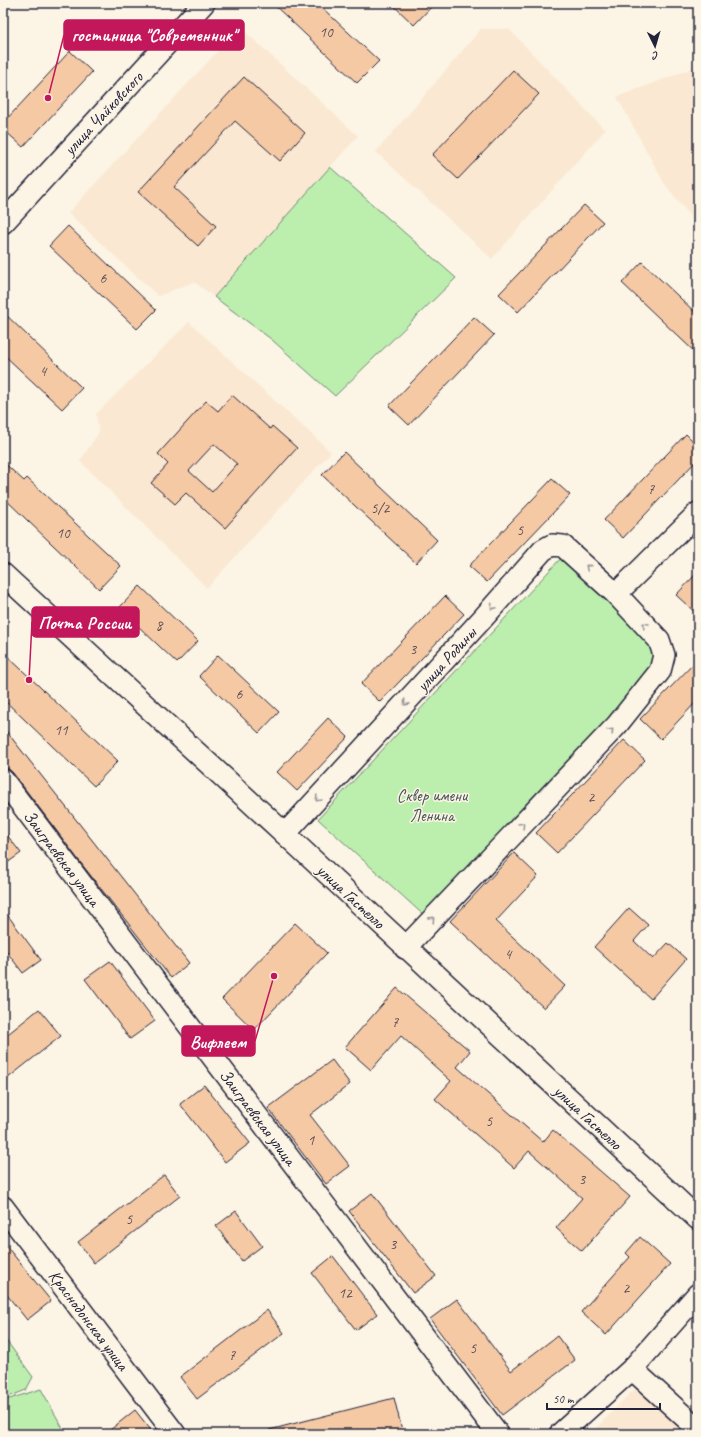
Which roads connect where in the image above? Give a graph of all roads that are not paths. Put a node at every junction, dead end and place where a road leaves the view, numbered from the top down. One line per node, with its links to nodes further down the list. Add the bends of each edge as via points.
1 (204, 3): 2 (street, улица Чайковского)
2 (3, 223)
3 (698, 513): 5 (street)
4 (3, 574): 7 (street, улица Гастелло)
5 (616, 594): 7 (street, улица Родины, one-way to 7, via 563,546 552,545 543,550); 8 (street, улица Родины, one-way to 5, via 617,725 660,671 664,655 659,640)
6 (3, 780): 15 (street, Заиграевская улица)
7 (285, 834): 8 (street, улица Гастелло)
8 (405, 948): 10 (street, улица Гастелло)
9 (3, 1207): 14 (street, Краснодонская улица)
10 (698, 1219)
11 (698, 1294): 12 (street)
12 (632, 1369): 13 (street); 16 (street)
13 (698, 1429)
14 (175, 1434)
15 (498, 1434)
16 (560, 1434)

